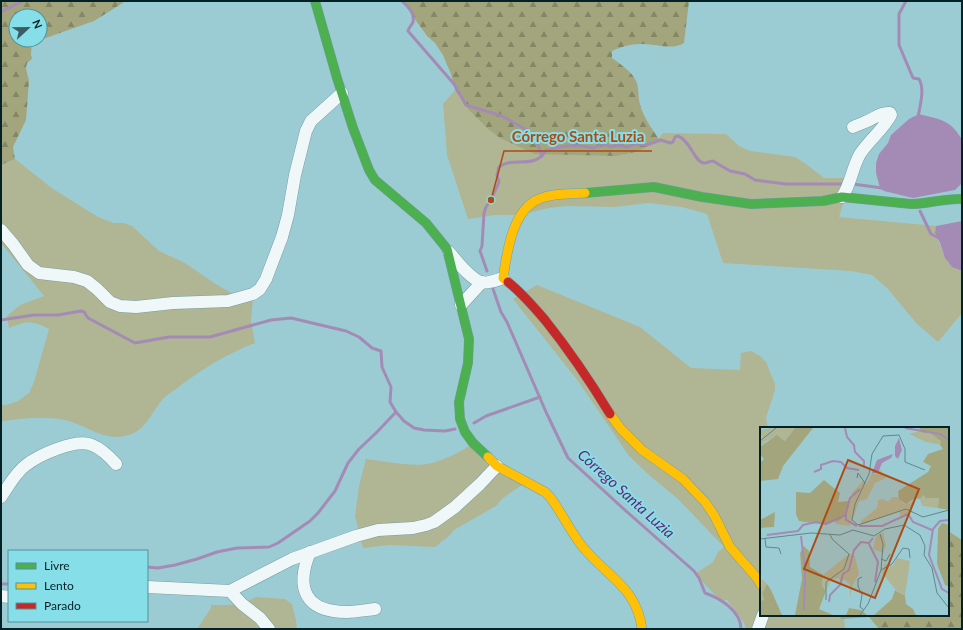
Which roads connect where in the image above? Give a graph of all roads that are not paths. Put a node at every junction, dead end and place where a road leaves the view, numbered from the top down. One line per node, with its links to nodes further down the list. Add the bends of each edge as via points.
1 (315, 1): 2 (street)
2 (342, 94): 6 (street, via 311,121 306,131 282,237 266,279 260,289 253,294 228,301 120,306 110,302 87,282 74,277 39,273 28,265); 7 (street, via 360,149 375,180 426,223)
3 (853, 127): 4 (street, via 881,114 888,112 891,115 883,128 866,145)
4 (842, 197): 5 (street, via 911,204 950,198); 8 (street, via 823,201 751,204 654,187 540,198 530,203 521,213 509,247)
5 (962, 199)
6 (1, 230)
7 (447, 249): 9 (street, via 467,272); 10 (street)
8 (503, 278): 9 (street, via 493,282); 15 (street, via 522,293 564,343 621,429 642,450 683,479 705,502 730,547)
9 (482, 282): 10 (street)
10 (461, 305): 12 (street, via 470,352 459,402 460,419 473,443)
11 (116, 464): 13 (street, via 103,450 91,444 76,444 53,450 25,466)
12 (497, 466): 14 (street, via 455,507 434,522 413,528 378,530); 21 (street, via 550,497 586,552 628,591 639,615)
13 (1, 497)
14 (310, 552): 17 (street); 18 (street, via 303,581 310,600 333,611)
15 (760, 583)
16 (148, 587): 17 (street)
17 (230, 591): 20 (street)
18 (375, 609)
19 (763, 616): 22 (street)
20 (269, 629)
21 (642, 629)
22 (758, 629)

